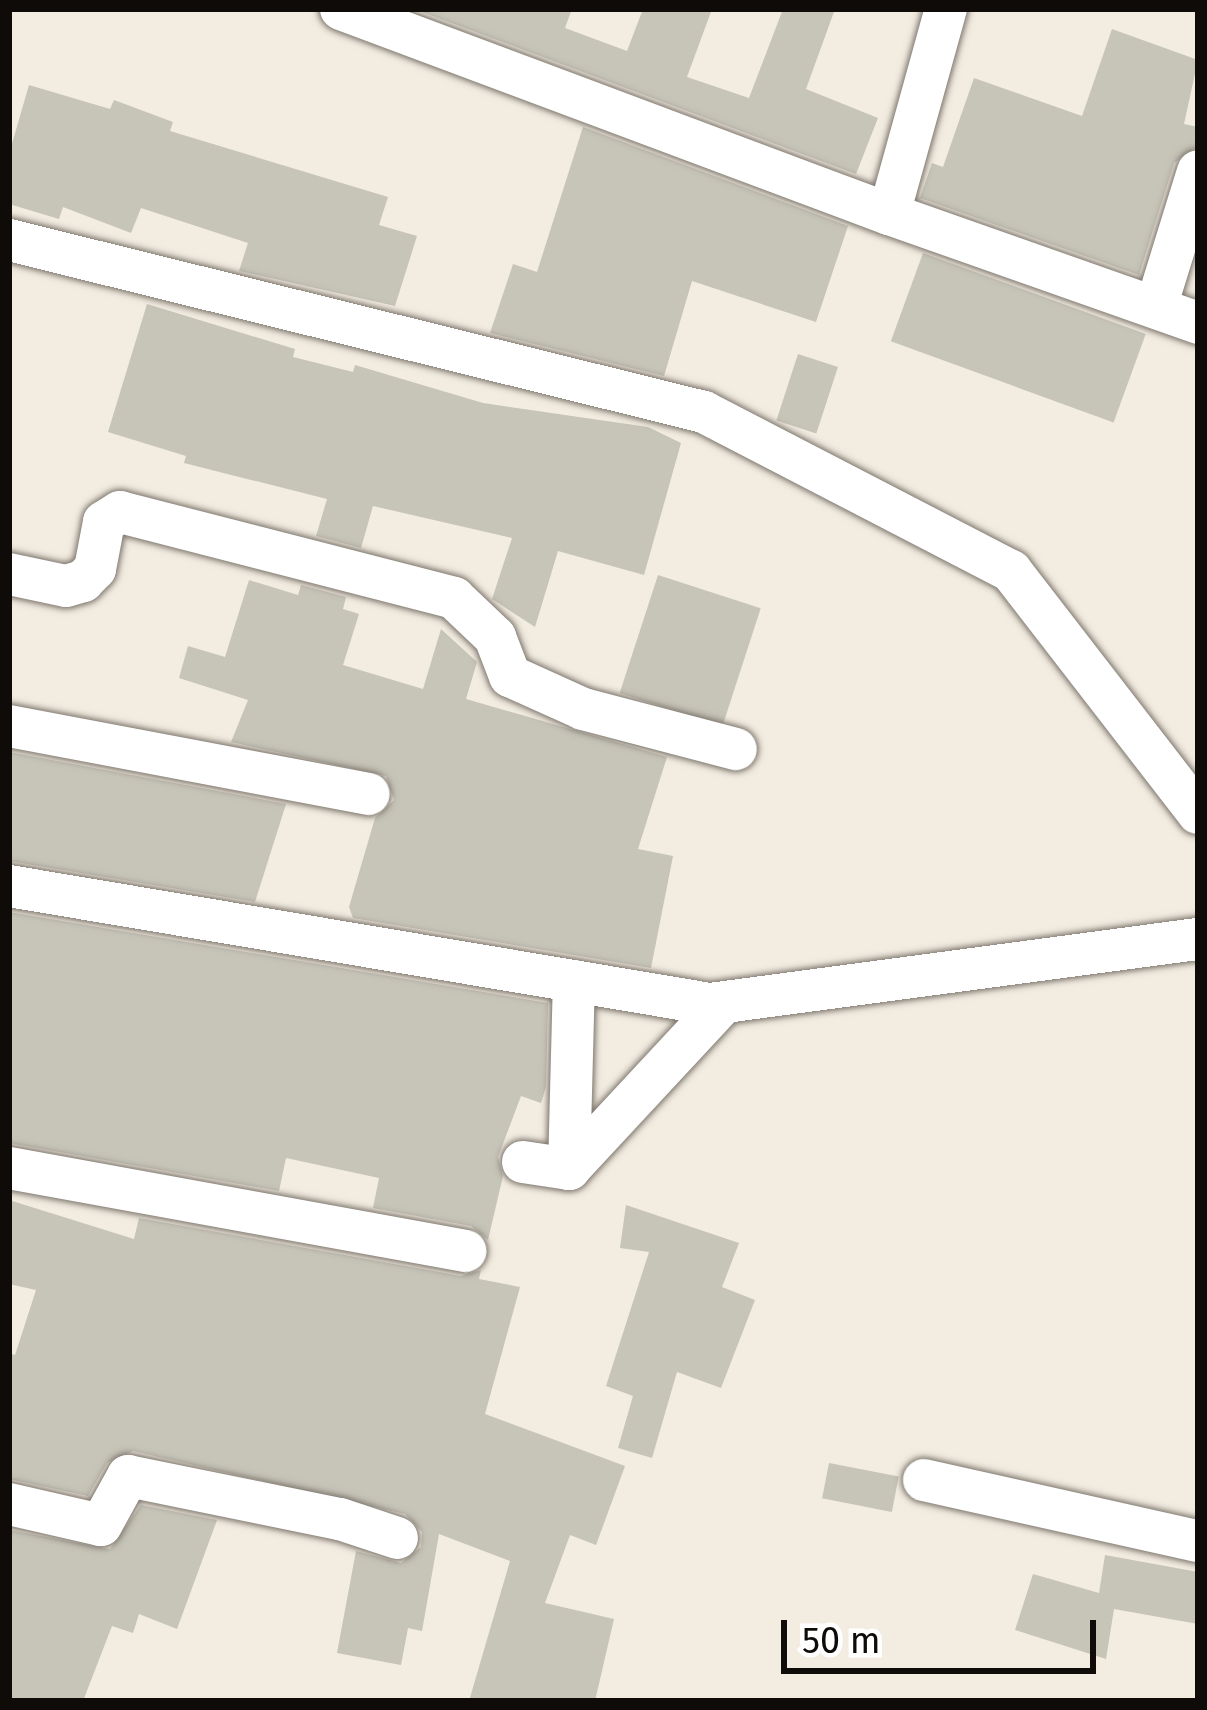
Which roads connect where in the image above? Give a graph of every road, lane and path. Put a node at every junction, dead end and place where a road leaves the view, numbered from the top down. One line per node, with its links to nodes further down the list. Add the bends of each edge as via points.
1 (341, 9): 4 (street)
2 (946, 9): 4 (street)
3 (1198, 171): 6 (street)
4 (889, 214): 6 (street)
5 (9, 240): 12 (street, via 704,412 1011,572)
6 (1156, 307): 7 (street)
7 (1198, 322)
8 (9, 574): 10 (street, via 66,586 83,581 94,569 104,522 120,512 454,598 495,637 510,676 583,710)
9 (9, 726): 11 (street)
10 (736, 749)
11 (369, 794)
12 (1198, 813)
13 (9, 886): 15 (street)
14 (1198, 939): 16 (street)
15 (574, 981): 16 (street); 19 (street)
16 (723, 1003): 19 (street)
17 (523, 1162): 19 (street)
18 (9, 1168): 20 (street)
19 (568, 1169)
20 (466, 1251)
21 (924, 1480): 24 (street)
22 (9, 1504): 23 (street, via 101,1525 128,1476)
23 (397, 1538)
24 (1198, 1541)

